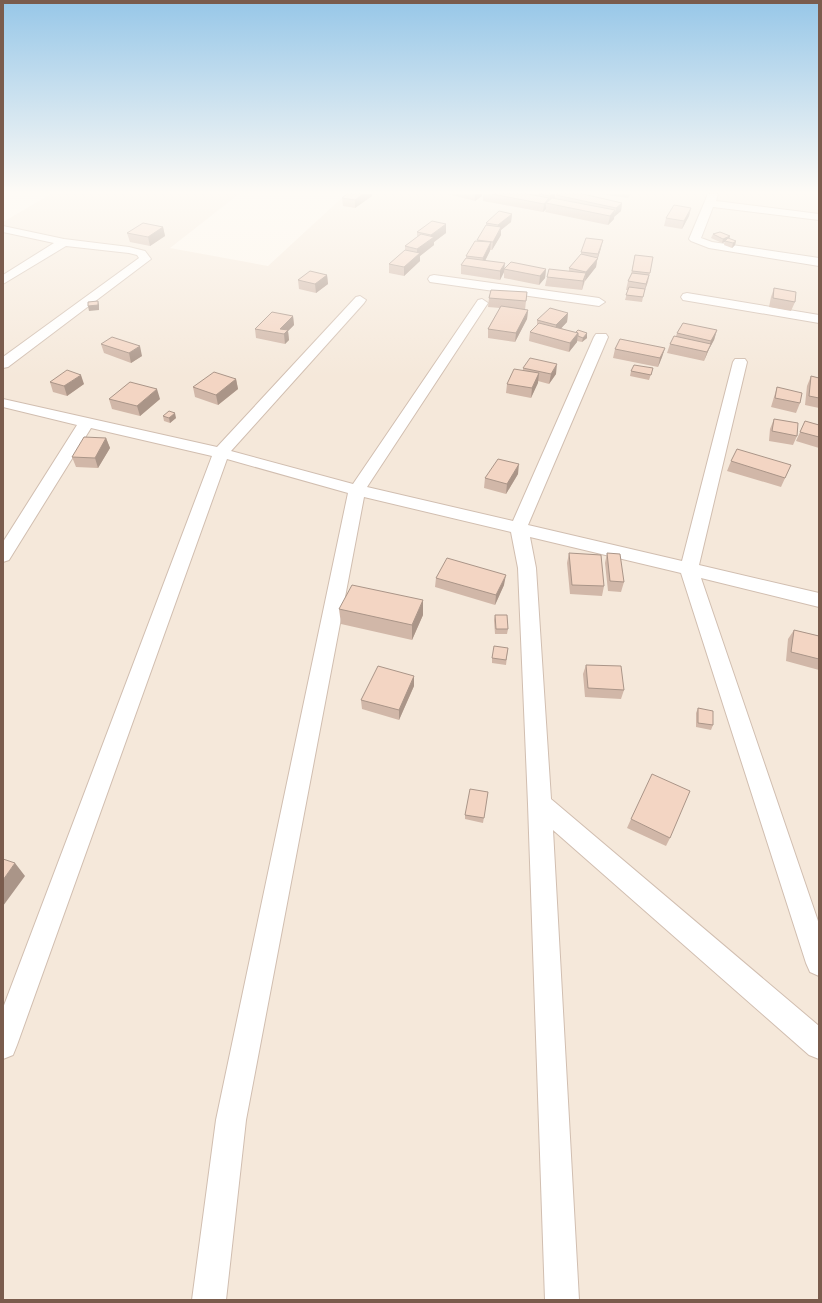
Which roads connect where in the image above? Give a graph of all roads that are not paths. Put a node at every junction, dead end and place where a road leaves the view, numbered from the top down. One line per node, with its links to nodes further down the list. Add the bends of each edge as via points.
1 (43, 255): 6 (street)
2 (142, 255): 14 (street, via 145,259)
3 (772, 255): 4 (street)
4 (819, 262)
5 (434, 279): 9 (street)
6 (3, 280)
7 (687, 297): 11 (street)
8 (360, 300): 17 (street)
9 (599, 302)
10 (482, 303): 18 (street)
11 (819, 319)
12 (601, 337): 19 (street)
13 (740, 362): 21 (street)
14 (3, 364)
15 (3, 404): 16 (street)
16 (86, 423): 17 (street); 20 (street)
17 (221, 453): 18 (street); 25 (street)
18 (357, 490): 19 (street); 27 (street, via 231,1120)
19 (519, 527): 21 (street); 23 (street, via 527,568)
20 (3, 556)
21 (689, 570): 22 (street); 24 (street)
22 (819, 600)
23 (540, 804): 26 (street); 28 (street)
24 (819, 963)
25 (3, 1045)
26 (819, 1045)
27 (209, 1300)
28 (562, 1300)

